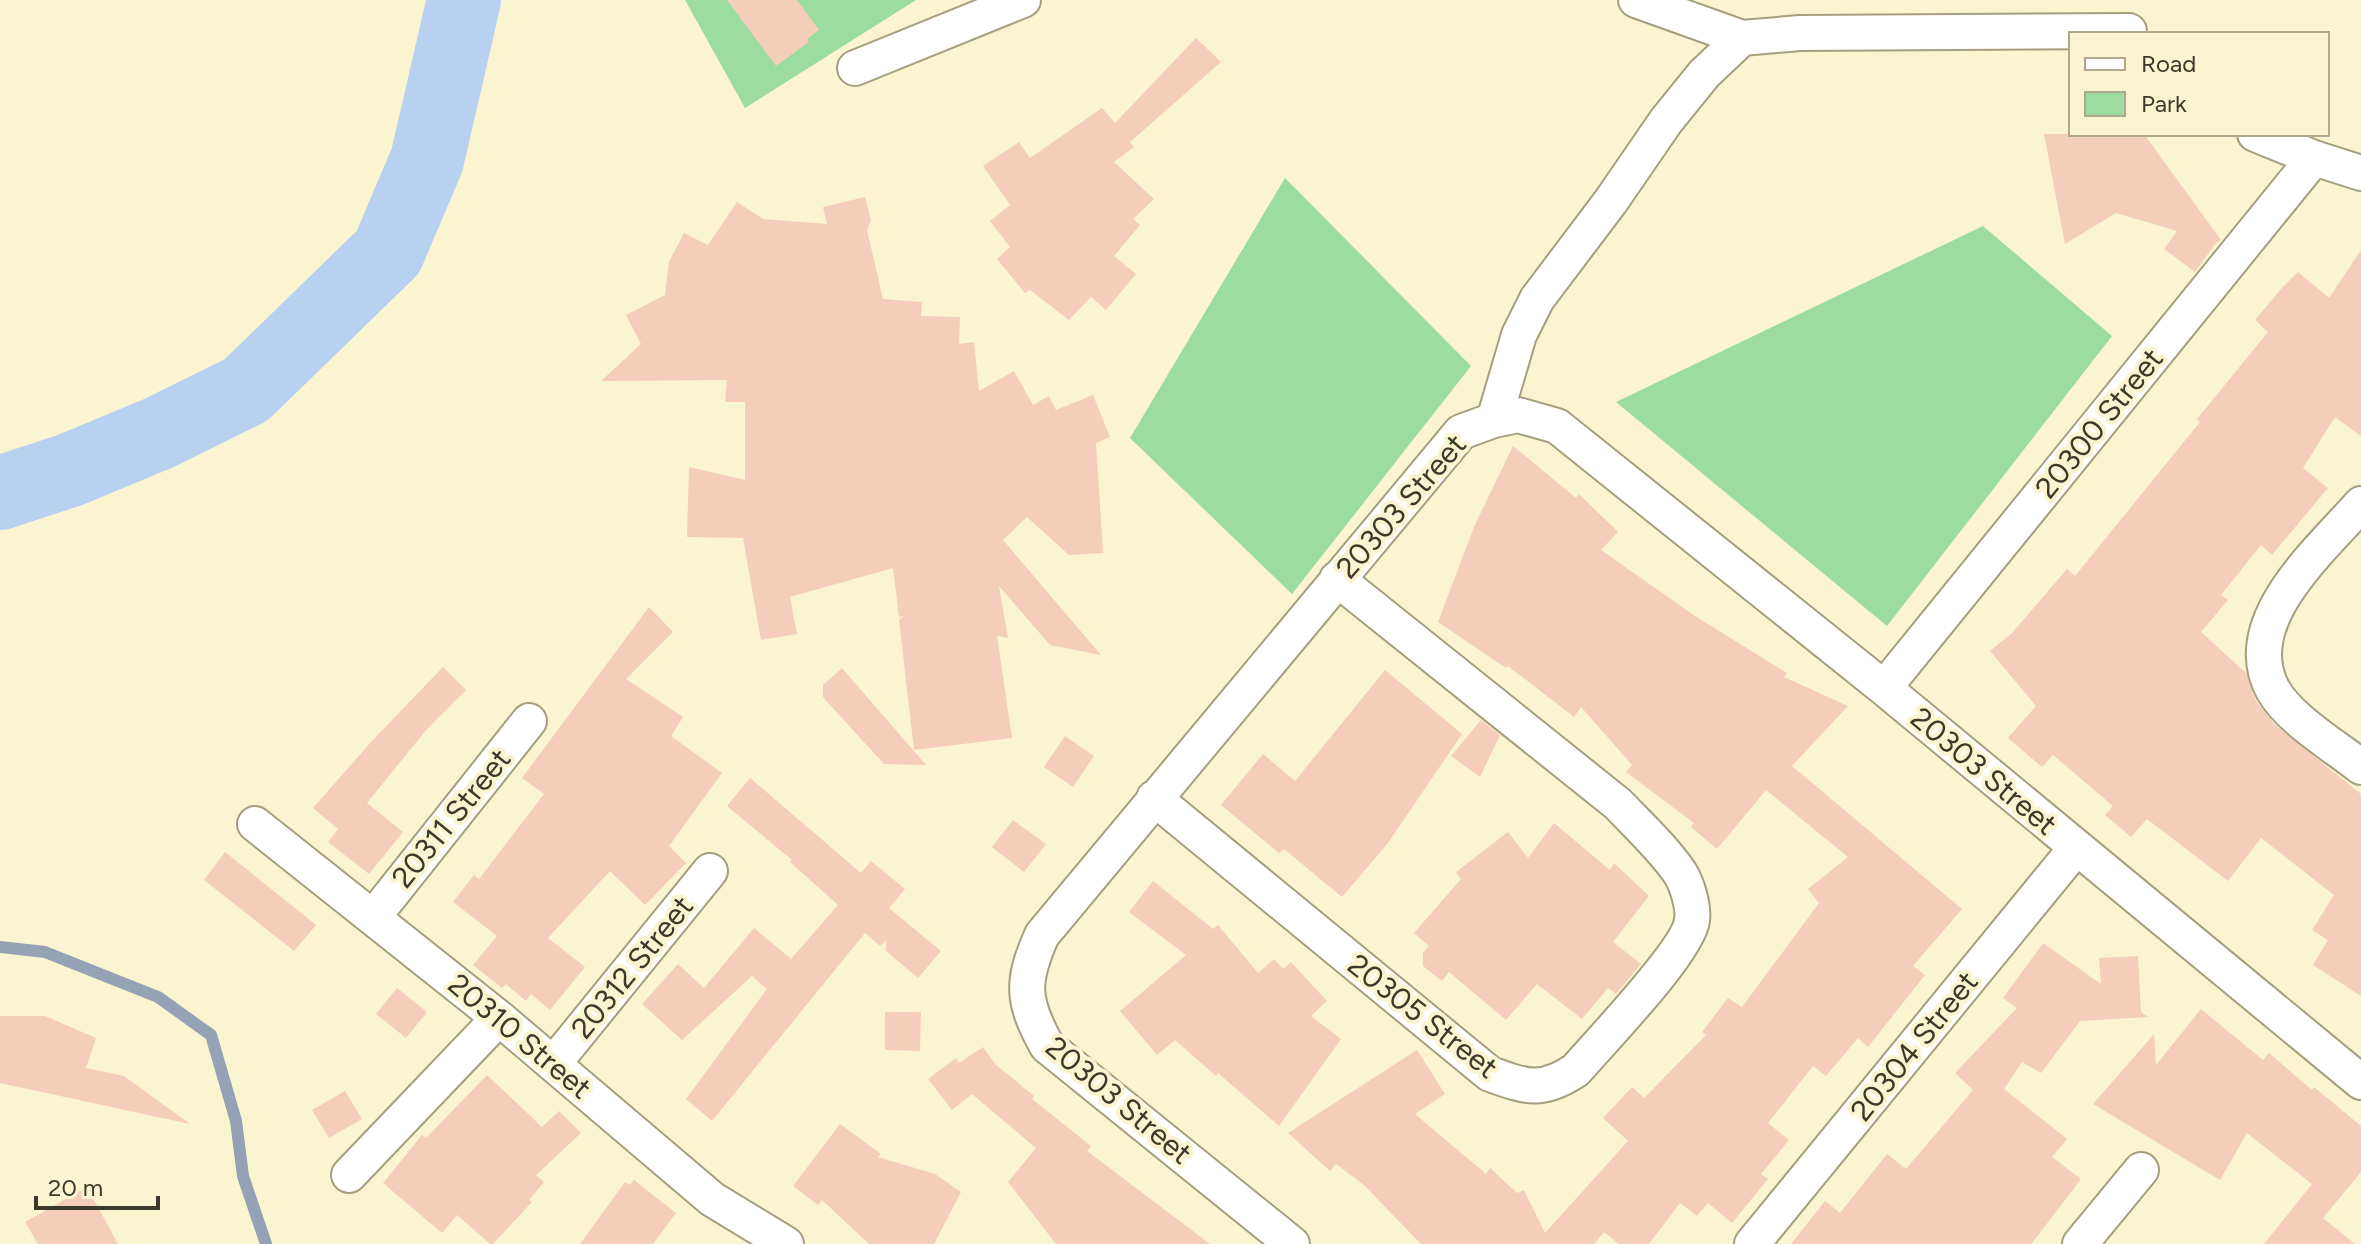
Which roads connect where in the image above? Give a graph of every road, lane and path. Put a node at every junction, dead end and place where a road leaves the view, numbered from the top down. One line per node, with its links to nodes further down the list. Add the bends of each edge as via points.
1 (1023, 0): 5 (street)
2 (1636, 0): 4 (street)
3 (2131, 22): 4 (street)
4 (1742, 38): 9 (street, via 1666,121 1537,299 1519,335)
5 (855, 68)
6 (2260, 136): 7 (street)
7 (2314, 158): 8 (street); 12 (street, 20300 Street)
8 (2361, 173)
9 (1494, 420): 11 (street, 20303 Street, via 1461,432); 12 (street, 20303 Street, via 1518,415 1557,426)
10 (2361, 504): 14 (street, via 2277,606 2263,655 2274,692)
11 (1337, 579): 15 (street, 20303 Street); 15 (street, 20305 Street, via 1637,824 1682,875 1692,920 1683,946 1576,1070 1541,1087 1522,1086 1490,1074)
12 (1884, 688): 17 (street, 20303 Street)
13 (529, 721): 19 (street, 20311 Street)
14 (2361, 767)
15 (1154, 798): 25 (street, 20303 Street, via 1042,935 1030,961 1030,1016 1047,1046)
16 (255, 824): 19 (street, 20310 Street)
17 (2076, 848): 22 (street, 20303 Street); 27 (street, 20304 Street)
18 (710, 871): 21 (street, 20312 Street)
19 (374, 916): 20 (street, 20310 Street)
20 (499, 1018): 21 (street, 20310 Street); 24 (street)
21 (554, 1063): 26 (street, 20310 Street, via 712,1199)
22 (2361, 1082)
23 (2141, 1170): 28 (street)
24 (349, 1175)
25 (1268, 1237)
26 (786, 1244)
27 (1752, 1244)
28 (2080, 1244)

